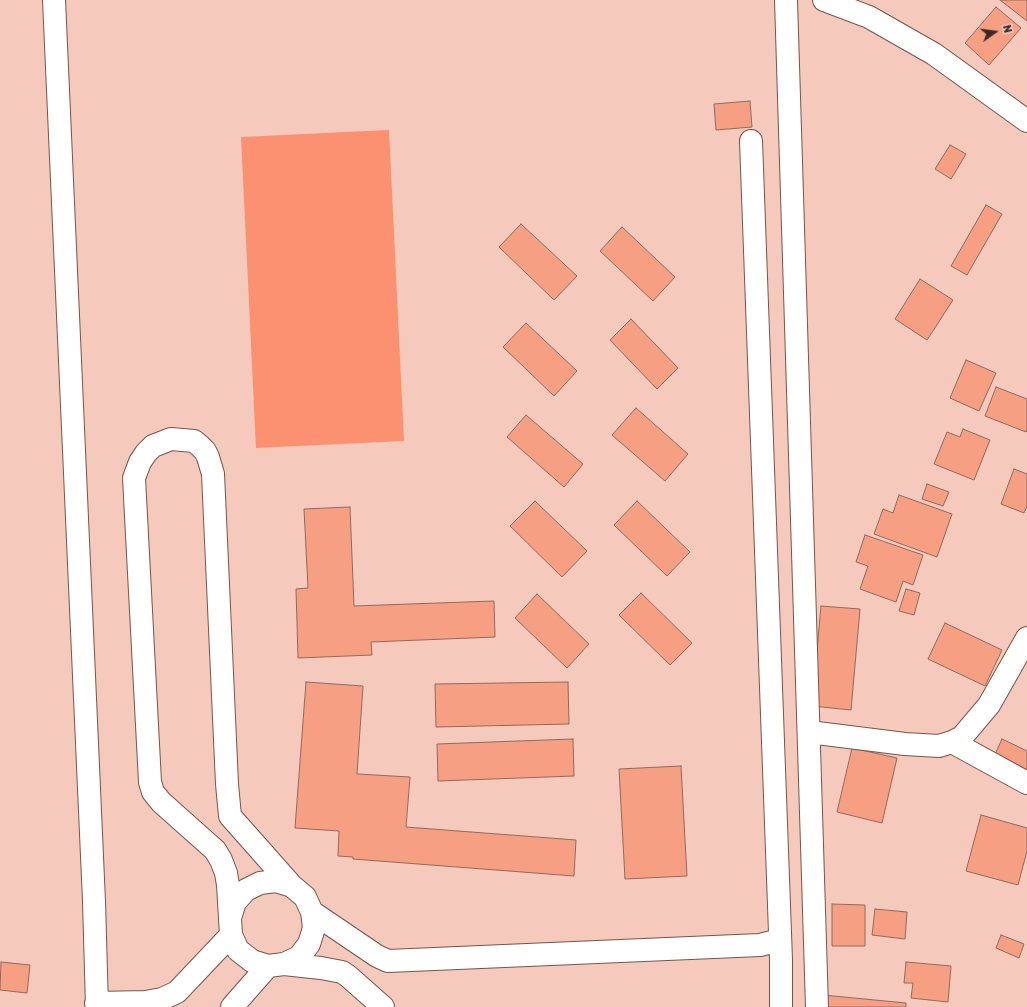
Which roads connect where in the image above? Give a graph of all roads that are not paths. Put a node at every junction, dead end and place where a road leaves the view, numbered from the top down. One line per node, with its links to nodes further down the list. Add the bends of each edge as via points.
1 (54, 0): 15 (street, via 94,893)
2 (786, 0): 7 (street)
3 (824, 0): 4 (street, via 869,17 934,54)
4 (1027, 121)
5 (751, 141): 13 (street)
6 (1027, 638): 8 (street, via 989,705 962,737)
7 (809, 732): 8 (street, via 905,744 939,746); 19 (street)
8 (952, 742): 9 (street)
9 (1027, 783)
10 (292, 886): 11 (street, via 305,897); 12 (street, via 260,882 250,887 235,902); 12 (street, via 230,816 213,474 208,457 200,446 194,442 171,439 153,446 146,453 134,478 150,782 153,792 161,802 215,850 222,860 228,885)
11 (312, 912): 13 (street, via 388,961 760,945); 14 (street, via 314,928 309,944 298,956)
12 (230, 926): 14 (street, via 238,950 252,961); 15 (street, via 177,992 162,999 145,1002)
13 (780, 940): 18 (street)
14 (276, 965): 16 (street); 17 (street, via 342,972)
15 (96, 1005)
16 (232, 1007)
17 (383, 1007)
18 (781, 1007)
19 (817, 1007)

